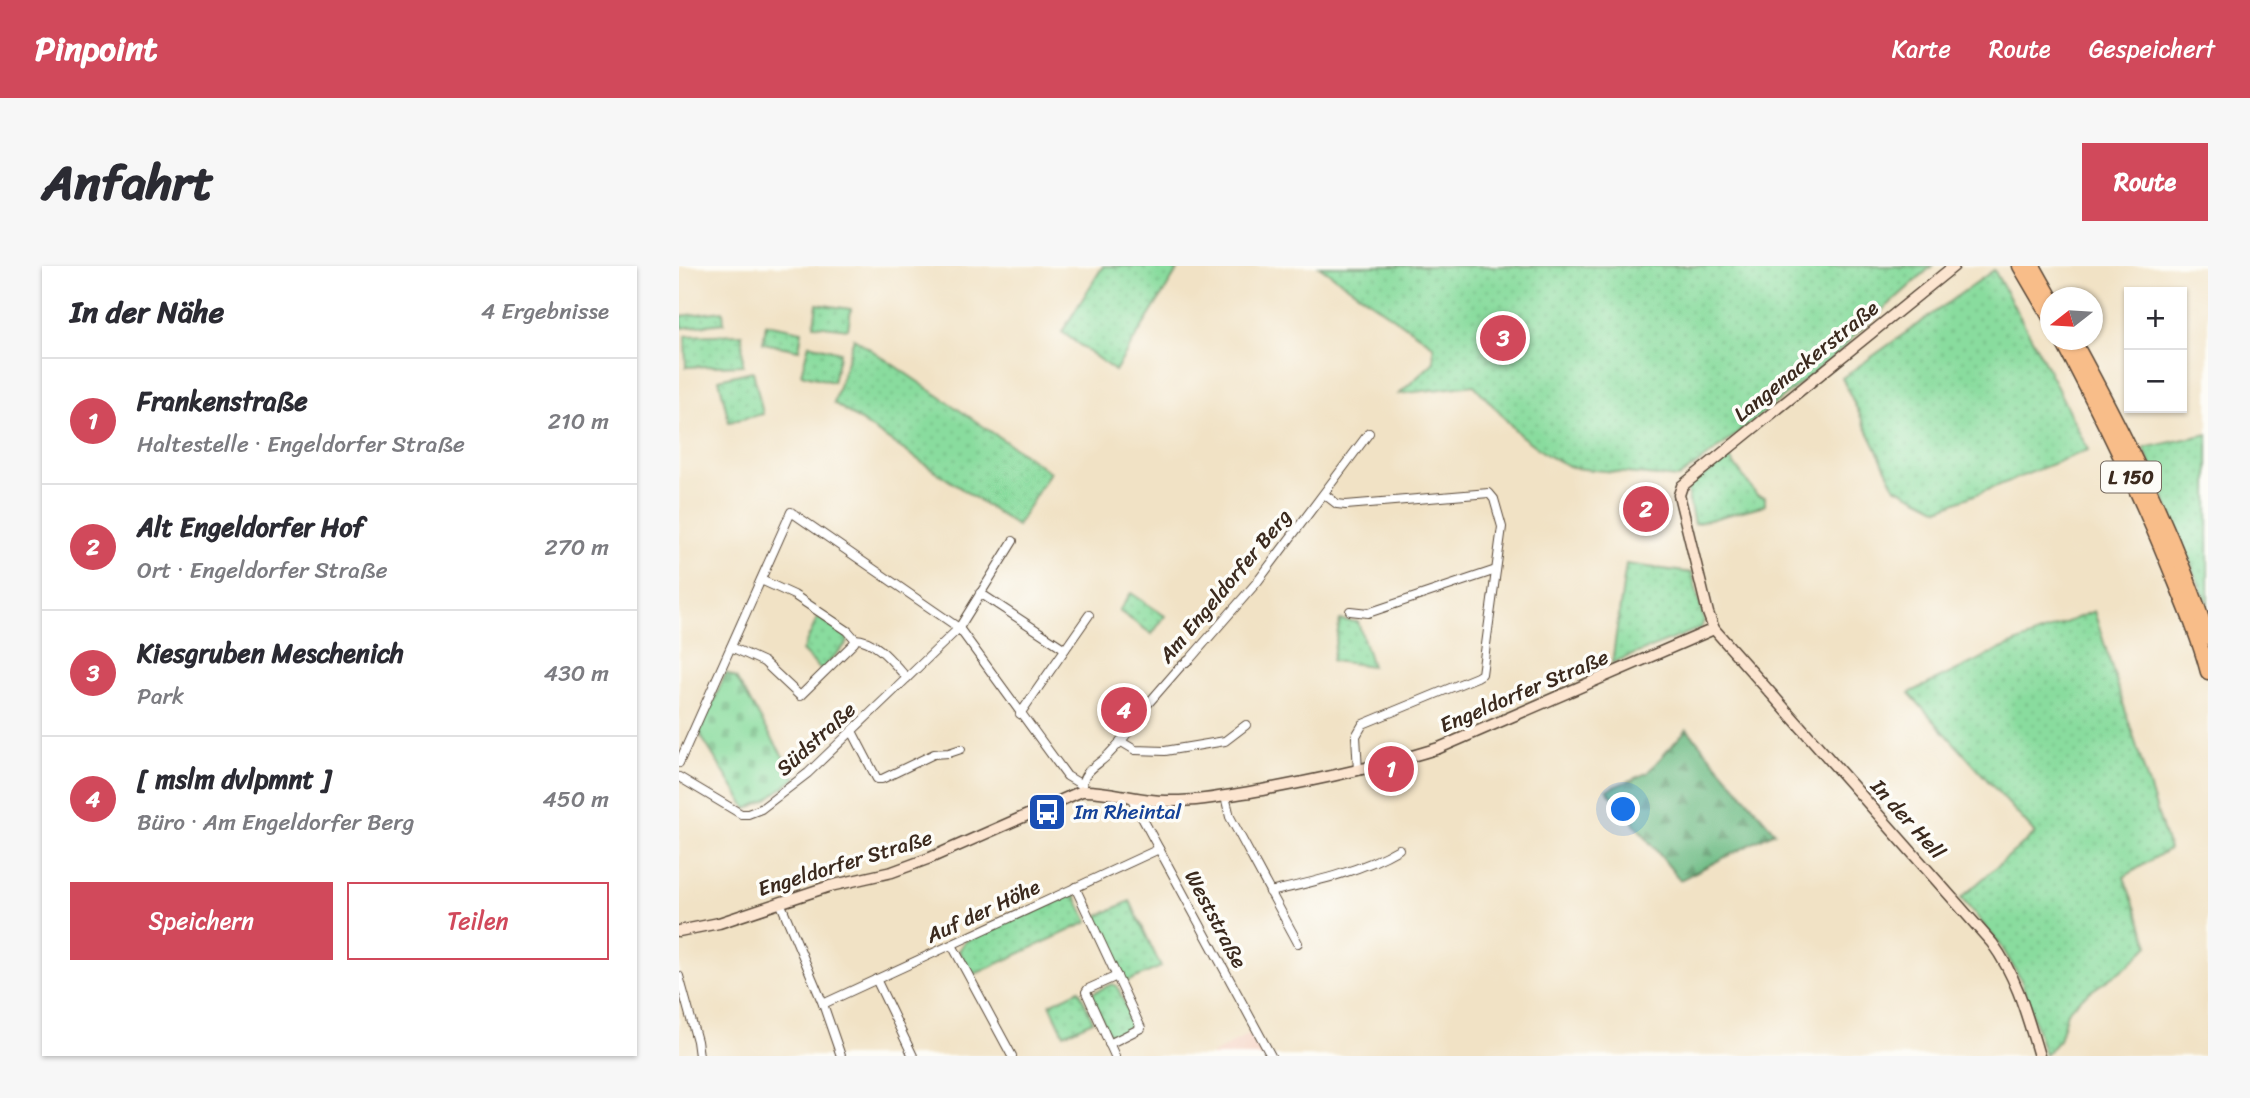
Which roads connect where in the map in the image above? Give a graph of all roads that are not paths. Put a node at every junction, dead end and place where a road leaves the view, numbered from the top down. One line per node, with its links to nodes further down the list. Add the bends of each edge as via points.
1 (1954, 266): 17 (street, Langenackerstraße, via 1682,486 1679,495)
2 (2020, 266): 5 (highway)
3 (2033, 266): 4 (highway)
4 (2044, 287)
5 (2040, 301)
6 (2067, 350): 22 (highway, L 150, via 2155,532)
7 (2078, 350): 18 (highway, L 150, via 2143,478)
8 (1369, 433): 9 (street, Am Engeldorfer Berg)
9 (1324, 494): 11 (street, via 1346,505 1489,493 1502,527); 27 (street, Am Engeldorfer Berg, via 1258,581)
10 (1013, 541): 13 (street, Südstraße)
11 (1496, 570): 14 (street, via 1368,613); 30 (street, via 1482,674 1363,724 1356,736)
12 (761, 580): 16 (street, via 791,512); 19 (street, via 794,595); 20 (street)
13 (980, 593): 16 (street, Südstraße); 21 (street)
14 (1350, 611)
15 (1089, 615): 21 (street)
16 (958, 628): 23 (street, Südstraße); 24 (street)
17 (1714, 629): 30 (street, Engeldorfer Straße, via 1439,748); 54 (street, In der Hell, via 1992,943 2018,989)
18 (2208, 637)
19 (855, 639): 20 (street, via 800,696 764,662); 23 (street, via 865,640 884,654)
20 (731, 647): 29 (street)
21 (1065, 649): 24 (street)
22 (2208, 671)
23 (907, 678): 26 (street, Südstraße)
24 (1020, 714): 32 (street, via 1067,776)
25 (1246, 725): 27 (street, via 1225,741 1165,751 1135,750)
26 (852, 731): 28 (street, via 877,779 934,754); 31 (street, Südstraße, via 808,773 748,814)
27 (1120, 741): 32 (street, Am Engeldorfer Berg, via 1084,776)
28 (961, 749)
29 (679, 763)
30 (1358, 771): 33 (street, Engeldorfer Straße)
31 (679, 778)
32 (1082, 788): 34 (street, Engeldorfer Straße); 39 (street, Engeldorfer Straße, via 930,859)
33 (1225, 796): 34 (street, Engeldorfer Straße); 38 (street, via 1230,817)
34 (1132, 799): 35 (street, Weststraße)
35 (1159, 849): 37 (street, Auf der Höhe); 53 (street, Weststraße)
36 (1399, 849): 38 (street, via 1322,880)
37 (1075, 887): 42 (street, Auf der Höhe); 44 (street)
38 (1270, 892): 41 (street)
39 (780, 902): 40 (street, Engeldorfer Straße, via 719,923); 46 (street)
40 (679, 930)
41 (1298, 943)
42 (952, 945): 45 (street, Auf der Höhe); 51 (street)
43 (679, 976): 48 (street)
44 (1117, 976): 47 (street, via 1086,992); 47 (street, via 1141,1028)
45 (876, 979): 46 (street, Auf der Höhe); 50 (street)
46 (823, 1004): 49 (street)
47 (1109, 1044): 52 (street)
48 (699, 1056)
49 (841, 1056)
50 (913, 1056)
51 (1012, 1056)
52 (1115, 1056)
53 (1271, 1056)
54 (2039, 1056)

